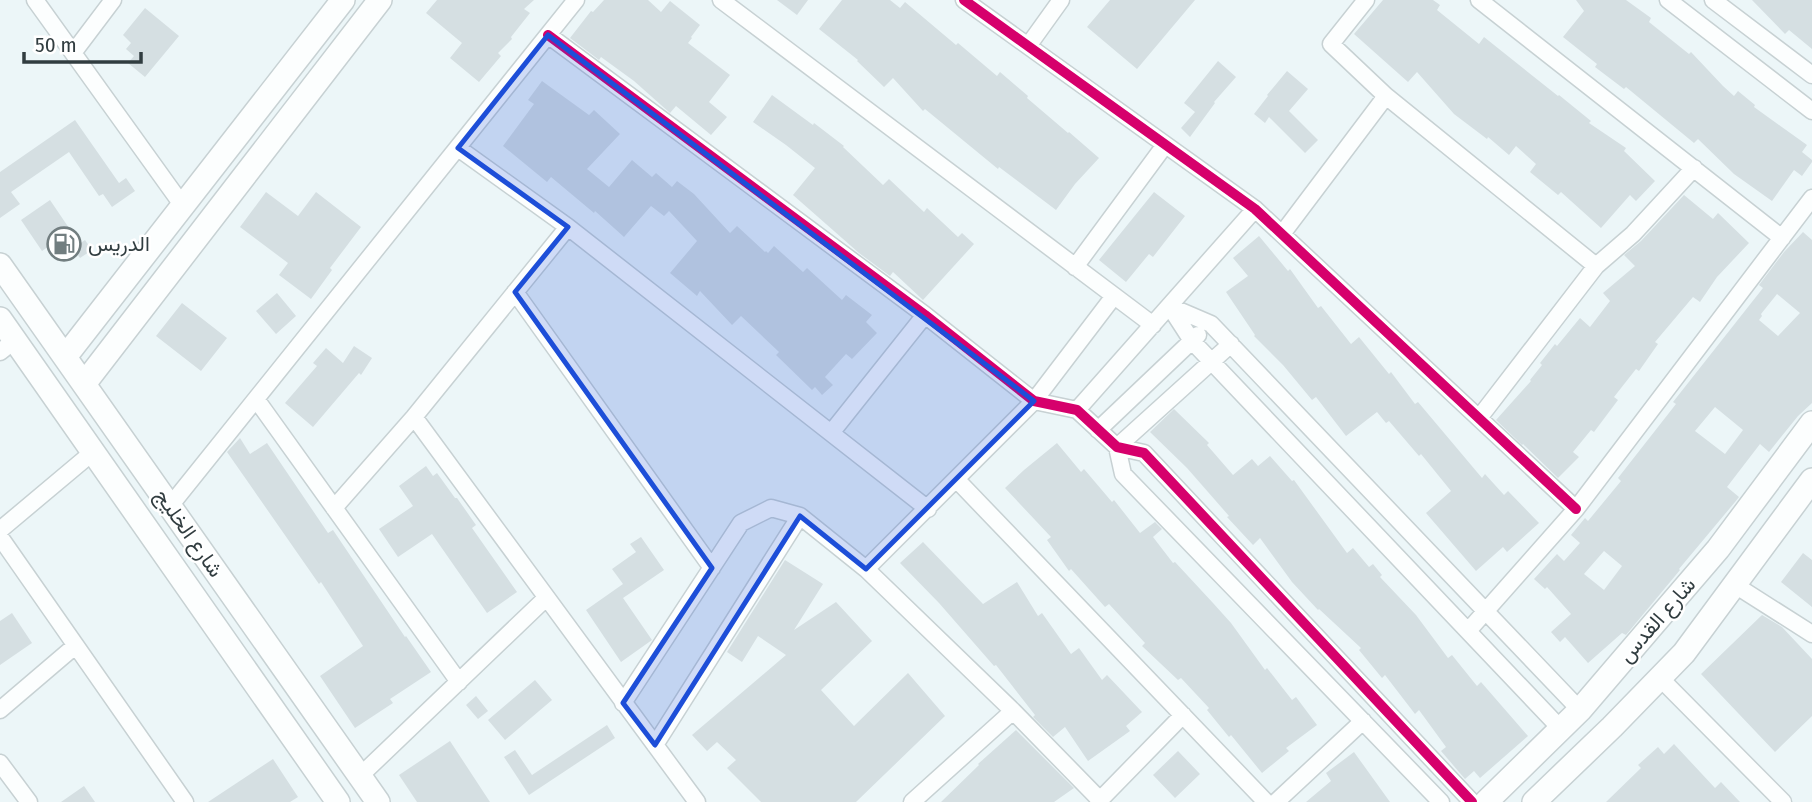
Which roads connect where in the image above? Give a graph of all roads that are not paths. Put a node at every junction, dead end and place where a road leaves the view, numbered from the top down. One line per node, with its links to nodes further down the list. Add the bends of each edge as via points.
1 (35, 0): 15 (street)
2 (113, 0): 15 (street)
3 (343, 0): 23 (street)
4 (380, 0): 43 (street)
5 (576, 0): 13 (street)
6 (721, 0): 30 (street)
7 (964, 0): 14 (street)
8 (1061, 0): 14 (street)
9 (1366, 0): 17 (street, via 1331,44)
10 (1479, 0): 21 (street)
11 (1668, 0): 18 (street)
12 (1713, 0): 16 (street)
13 (548, 35): 20 (street); 34 (street)
14 (1028, 46): 19 (street)
15 (73, 53): 23 (street)
16 (1812, 75)
17 (1386, 96): 26 (street); 29 (street)
18 (1812, 111)
19 (1165, 145): 24 (street); 30 (street)
20 (458, 148): 25 (street); 44 (street)
21 (1693, 168): 27 (street); 29 (street, via 1633,234)
22 (1812, 198): 27 (street)
23 (183, 206): 41 (street)
24 (1255, 209): 26 (street); 33 (street)
25 (568, 227): 31 (street); 51 (street)
26 (1282, 234): 48 (street)
27 (1782, 238): 59 (street)
28 (0, 265): 41 (street, شارع الخليج)
29 (1596, 266): 48 (street)
30 (1075, 267): 32 (street)
31 (515, 292): 47 (street); 63 (street)
32 (1114, 296): 37 (street); 45 (street)
33 (1169, 306): 36 (street); 37 (street); 38 (street)
34 (925, 316): 45 (street); 51 (street)
35 (0, 319): 40 (street)
36 (1211, 324): 38 (street); 39 (street)
37 (1153, 325): 46 (street)
38 (1192, 341): 42 (street); 50 (street)
39 (1231, 344): 42 (street); 67 (street)
40 (7, 346): 53 (street)
41 (65, 357): 43 (street, شارع الخليج)
42 (1211, 361): 52 (street); 68 (street)
43 (84, 384): 56 (street, شارع الخليج)
44 (256, 399): 56 (street); 57 (street)
45 (1034, 401): 46 (street); 54 (street)
46 (1077, 410): 50 (street)
47 (414, 416): 57 (street); 66 (street)
48 (1479, 418): 59 (street)
49 (1812, 423): 75 (street, شارع القدس, via 1718,548)
50 (1098, 430): 52 (street)
51 (831, 433): 58 (street)
52 (1117, 447): 78 (street, via 1123,474); 93 (street, via 1144,453)
53 (93, 452): 61 (street); 86 (street)
54 (957, 480): 58 (street); 77 (street)
55 (1812, 480): 65 (street)
56 (170, 506): 82 (street, شارع الخليج)
57 (334, 508): 72 (street)
58 (928, 509): 64 (street)
59 (1576, 509): 67 (street)
60 (800, 516): 63 (street, via 771,508 741,523); 64 (street); 80 (street)
61 (0, 530)
62 (0, 537): 70 (street)
63 (712, 568): 73 (street)
64 (866, 569): 76 (street)
65 (1735, 585): 69 (street); 71 (street, via 1685,653)
66 (547, 598): 72 (street); 73 (street)
67 (1486, 613): 68 (street); 75 (street)
68 (1468, 631): 79 (street)
69 (1812, 634)
70 (75, 646): 74 (street); 85 (street)
71 (1660, 678): 95 (street); 96 (street)
72 (458, 682): 82 (street)
73 (623, 703): 80 (street)
74 (0, 710)
75 (1580, 710): 79 (street, شارع القدس)
76 (1013, 711): 83 (street); 89 (street)
77 (1183, 715): 83 (street); 90 (street)
78 (1363, 721): 91 (street); 92 (street)
79 (1560, 728): 94 (street, شارع القدس)
80 (655, 745): 88 (street)
81 (0, 763): 84 (street)
82 (360, 776): 87 (street, شارع الخليج)
83 (1099, 801)
84 (29, 802)
85 (185, 802)
86 (338, 802)
87 (378, 802)
88 (697, 802)
89 (912, 802)
90 (1266, 802)
91 (1276, 802)
92 (1441, 802)
93 (1472, 802)
94 (1486, 802)
95 (1534, 802)
96 (1783, 802)

